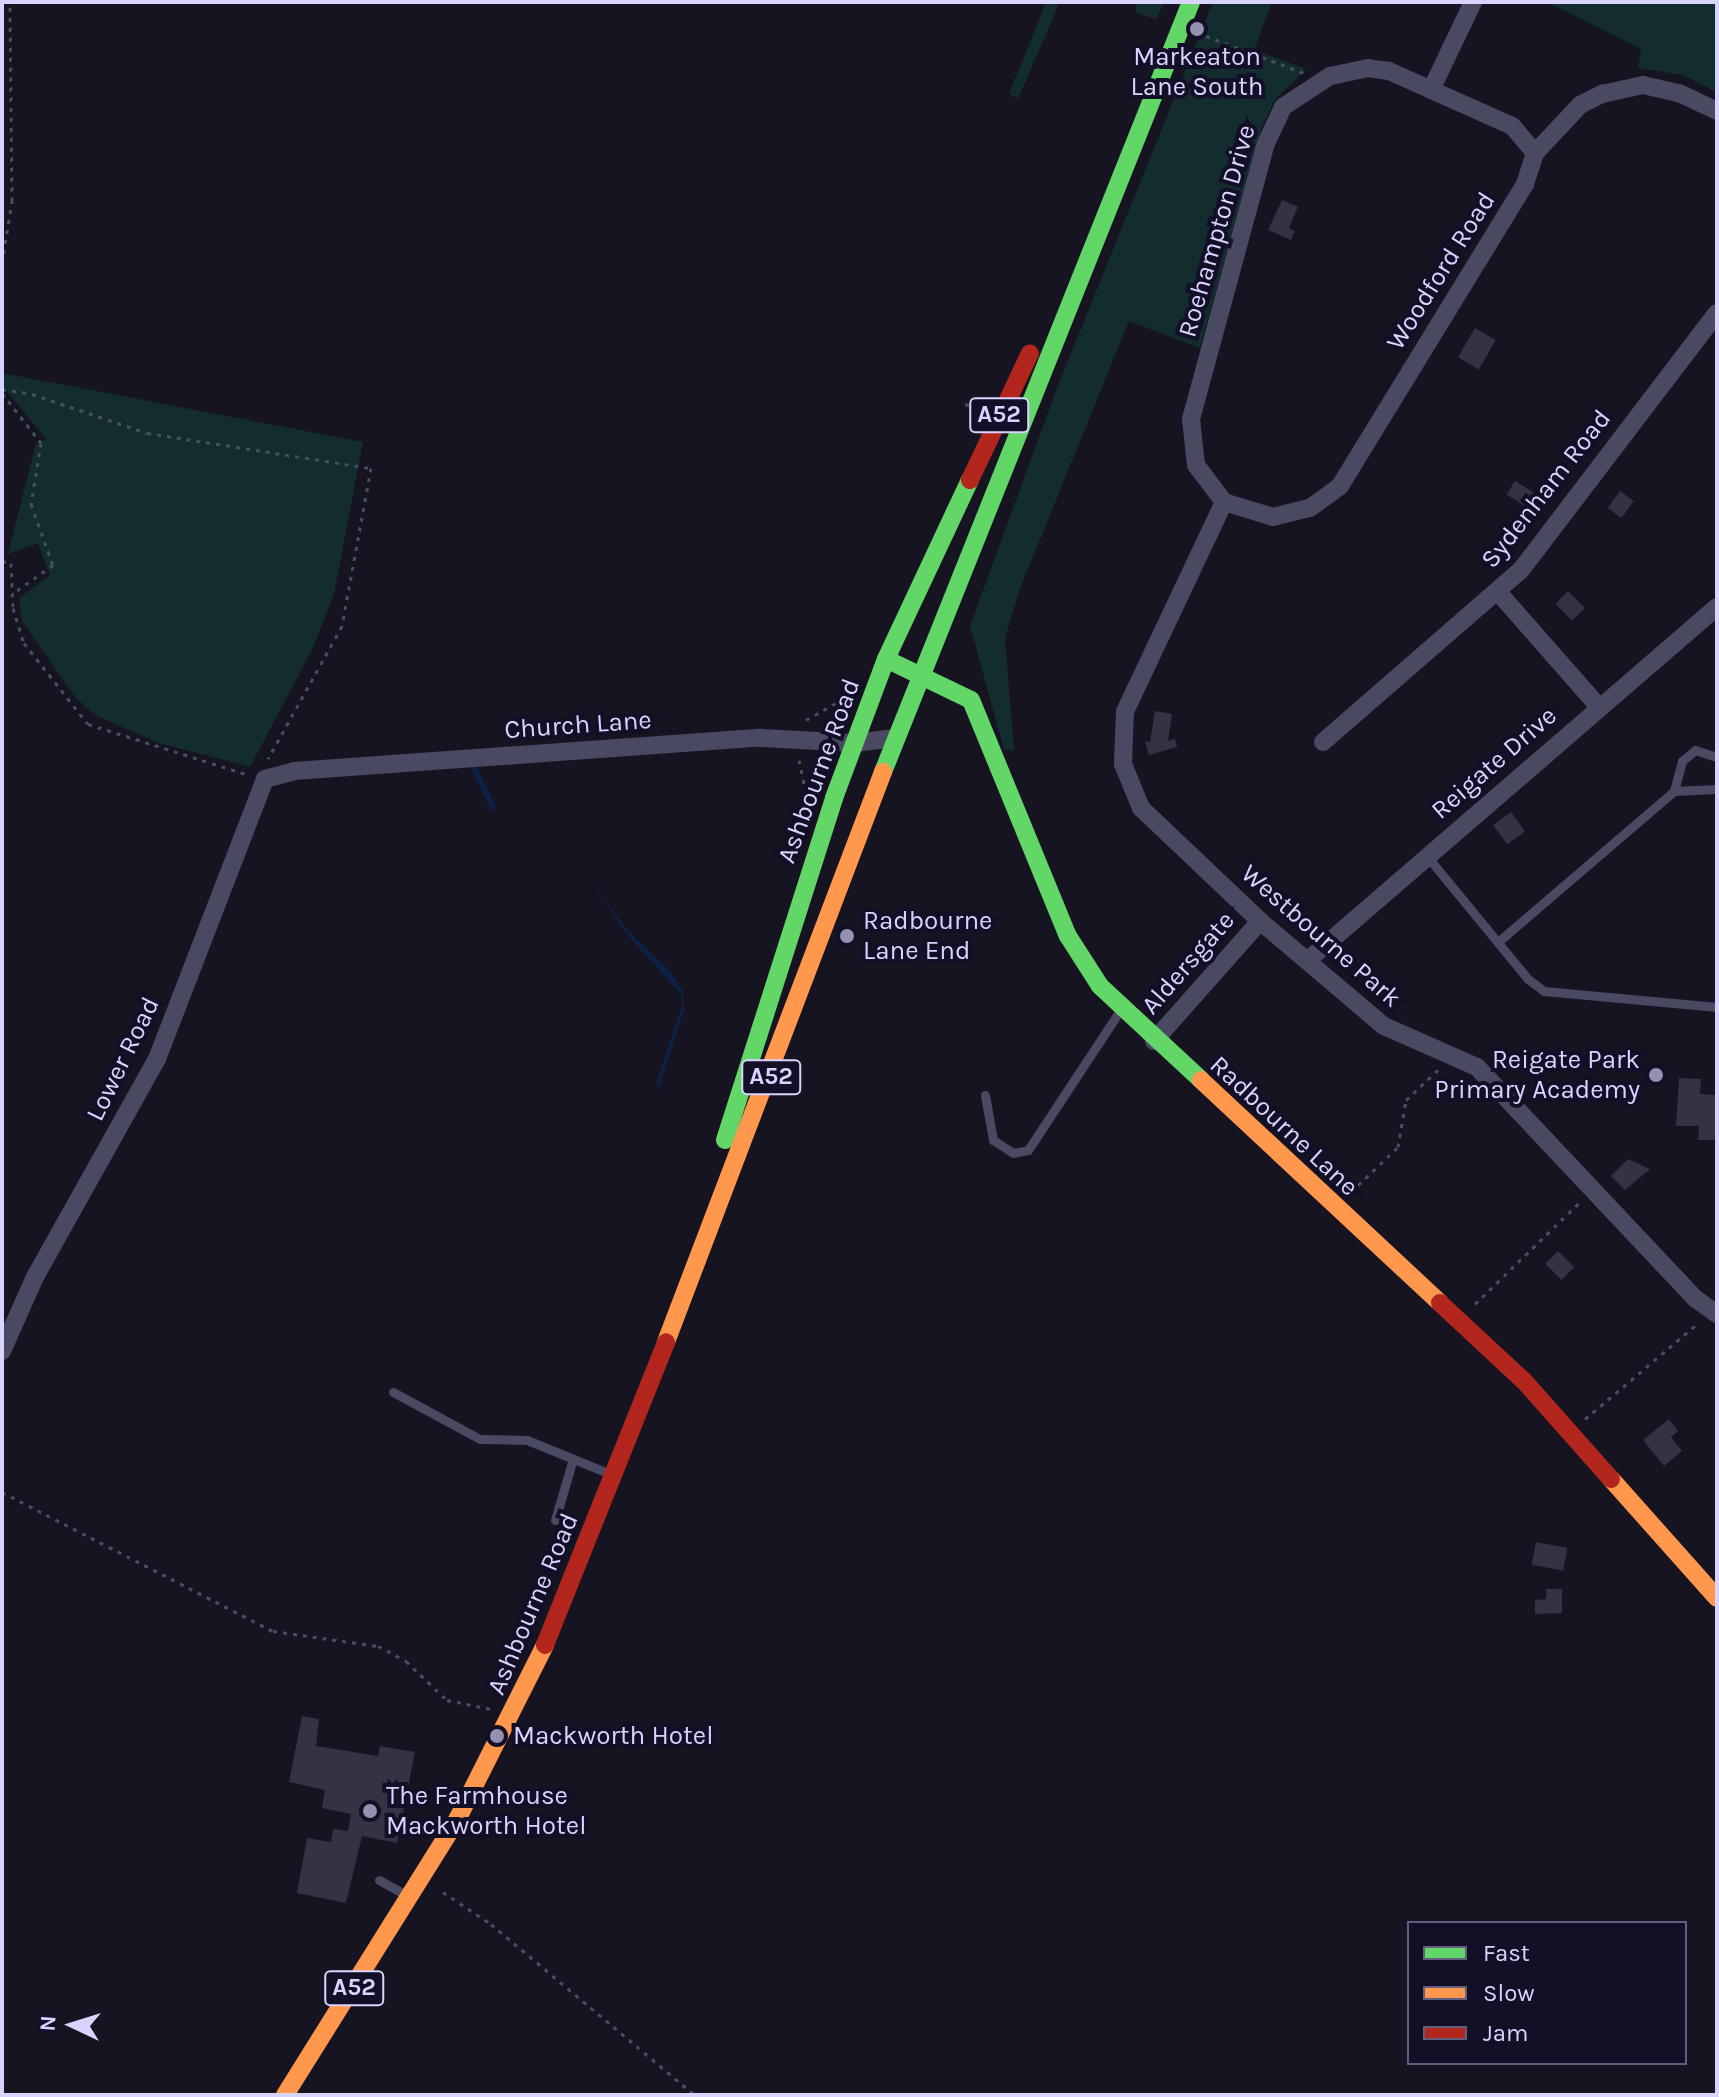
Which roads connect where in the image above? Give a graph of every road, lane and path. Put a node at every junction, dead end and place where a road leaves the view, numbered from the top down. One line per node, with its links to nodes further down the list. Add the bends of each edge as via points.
1 (10, 2): 10 (path, via 12,201)
2 (1191, 2): 4 (main road, Ashbourne Road / A52)
3 (1473, 2): 6 (street)
4 (1181, 27): 5 (path); 9 (main road, Ashbourne Road / A52)
5 (1322, 80): 6 (street, Roehampton Drive, via 1368,68 1389,71); 13 (street, Roehampton Drive, via 1283,107 1266,143 1191,419 1196,465)
6 (1431, 90): 8 (street, Roehampton Drive, via 1512,126)
7 (1717, 111): 8 (street, Woodford Road, via 1661,87 1622,87 1580,105)
8 (1535, 153): 13 (street, Woodford Road, via 1525,184 1340,486 1310,508 1273,517)
9 (1120, 175): 18 (main road, Ashbourne Road / A52, via 996,419); 19 (main road, Ashbourne Road / A52)
10 (2, 263)
11 (1717, 313): 15 (street, Sydenham Road, via 1541,545)
12 (2, 391): 16 (path, via 41,443 31,504 53,565); 25 (path, via 32,394 147,433 371,468 342,626 268,758)
13 (1224, 502): 29 (street, Westbourne Park, via 1125,711 1123,764 1131,789 1154,825)
14 (2, 561): 16 (path, via 11,563)
15 (1498, 592): 20 (street); 22 (street, Sydenham Road)
16 (11, 594): 25 (path, via 24,643 88,724)
17 (1717, 607): 20 (street, Reigate Drive)
18 (886, 659): 19 (main road, Radbourne Lane); 23 (main road, Ashbourne Road / A52)
19 (922, 672): 21 (main road, Ashbourne Road / A52); 33 (main road, Radbourne Lane, via 962,693 976,709 1068,936 1090,974)
20 (1599, 707): 28 (street, Reigate Drive)
21 (895, 738): 23 (street, Church Lane); 43 (main road, Ashbourne Road / A52, via 818,955)
22 (1323, 742)
23 (855, 743): 25 (street, Church Lane, via 760,738 294,771); 43 (main road, Ashbourne Road / A52)
24 (1717, 757): 27 (lane, via 1695,750 1682,761)
25 (265, 779): 41 (street, Lower Road, via 157,1059 50,1250)
26 (1717, 789): 27 (lane)
27 (1674, 791): 30 (lane)
28 (1426, 855): 30 (lane); 31 (street, Reigate Drive)
29 (1260, 921): 31 (street, Westbourne Park); 34 (street, Aldersgate)
30 (1499, 941): 32 (lane, via 1544,991)
31 (1308, 960): 35 (street, Westbourne Park, via 1384,1026)
32 (1717, 1007)
33 (1121, 1009): 34 (main road, Radbourne Lane); 36 (lane, via 1028,1150 1013,1153 993,1140)
34 (1154, 1041): 38 (main road, Radbourne Lane)
35 (1454, 1055): 37 (street, Westbourne Park, via 1503,1091); 38 (path, via 1406,1100 1398,1147)
36 (985, 1095)
37 (1594, 1188): 39 (street, Westbourne Park); 40 (path)
38 (1334, 1208): 40 (main road, Radbourne Lane)
39 (1714, 1313): 44 (path)
40 (1457, 1321): 44 (main road, Radbourne Lane)
41 (2, 1351)
42 (393, 1392): 45 (lane, via 480,1439 527,1440)
43 (639, 1413): 46 (main road, Ashbourne Road / A52)
44 (1570, 1432): 49 (main road, Radbourne Lane)
45 (573, 1459): 46 (lane); 48 (lane)
46 (615, 1476): 50 (main road, Ashbourne Road / A52)
47 (2, 1492): 50 (path, via 273,1631 378,1646 406,1661 447,1700)
48 (555, 1520)
49 (1717, 1598)
50 (514, 1715): 52 (main road, Ashbourne Road / A52)
51 (379, 1880): 53 (lane)
52 (423, 1880): 53 (main road, Ashbourne Road / A52); 55 (path, via 491,1924)
53 (410, 1898): 54 (main road, Ashbourne Road / A52)
54 (285, 2095)
55 (695, 2095)

